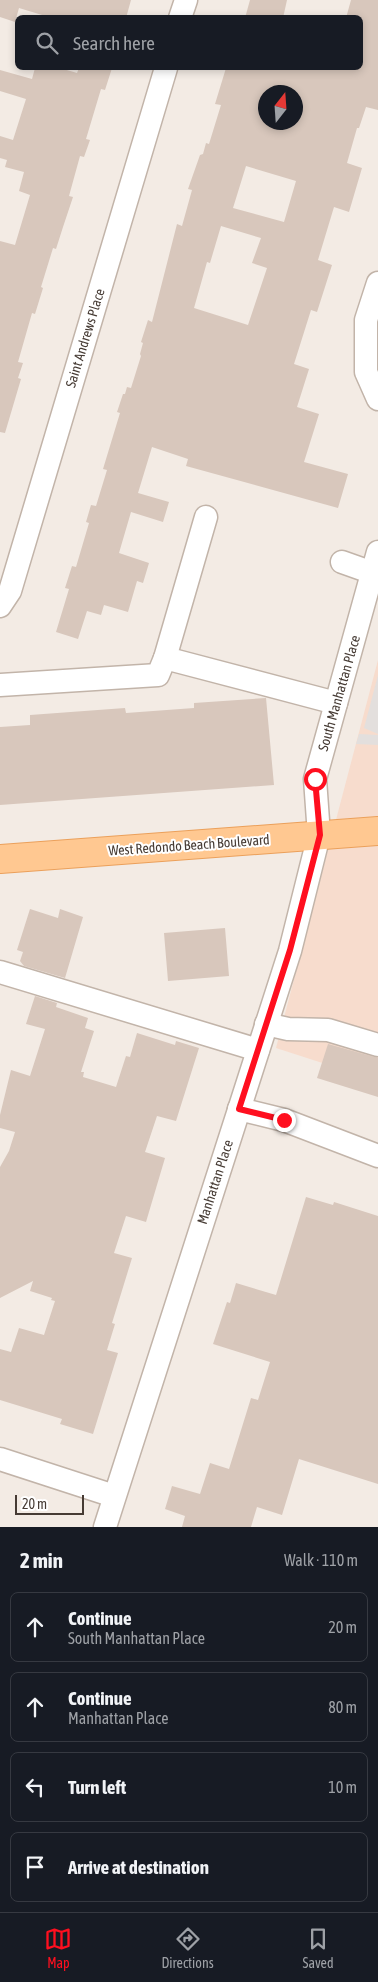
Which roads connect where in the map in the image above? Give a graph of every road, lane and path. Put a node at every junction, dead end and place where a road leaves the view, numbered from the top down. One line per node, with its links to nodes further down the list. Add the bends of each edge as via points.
1 (186, 0): 2 (street)
2 (181, 15)
3 (165, 70): 10 (street, Saint Andrews Place, via 10,591)
4 (378, 283): 5 (street, via 366,320 366,372)
5 (378, 399)
6 (206, 517): 11 (street)
7 (342, 562): 8 (street)
8 (375, 562): 9 (street, South Manhattan Place)
9 (371, 605): 13 (street, South Manhattan Place)
10 (0, 606)
11 (165, 658): 12 (street, via 158,675); 13 (street)
12 (0, 685)
13 (336, 703): 15 (street, South Manhattan Place, via 315,779)
14 (378, 831): 15 (main road, West Redondo Beach Boulevard)
15 (320, 835): 16 (main road, West Redondo Beach Boulevard); 18 (street, Manhattan Place, via 290,950)
16 (0, 859)
17 (0, 972): 20 (street)
18 (266, 1024): 19 (street, via 288,1029 328,1030); 20 (street, Manhattan Place)
19 (378, 1045)
20 (258, 1050): 21 (street, Manhattan Place)
21 (239, 1109): 22 (street, via 284,1120); 24 (street, Manhattan Place)
22 (378, 1156)
23 (0, 1459): 24 (street)
24 (114, 1496): 25 (street, Manhattan Place)
25 (105, 1527)

